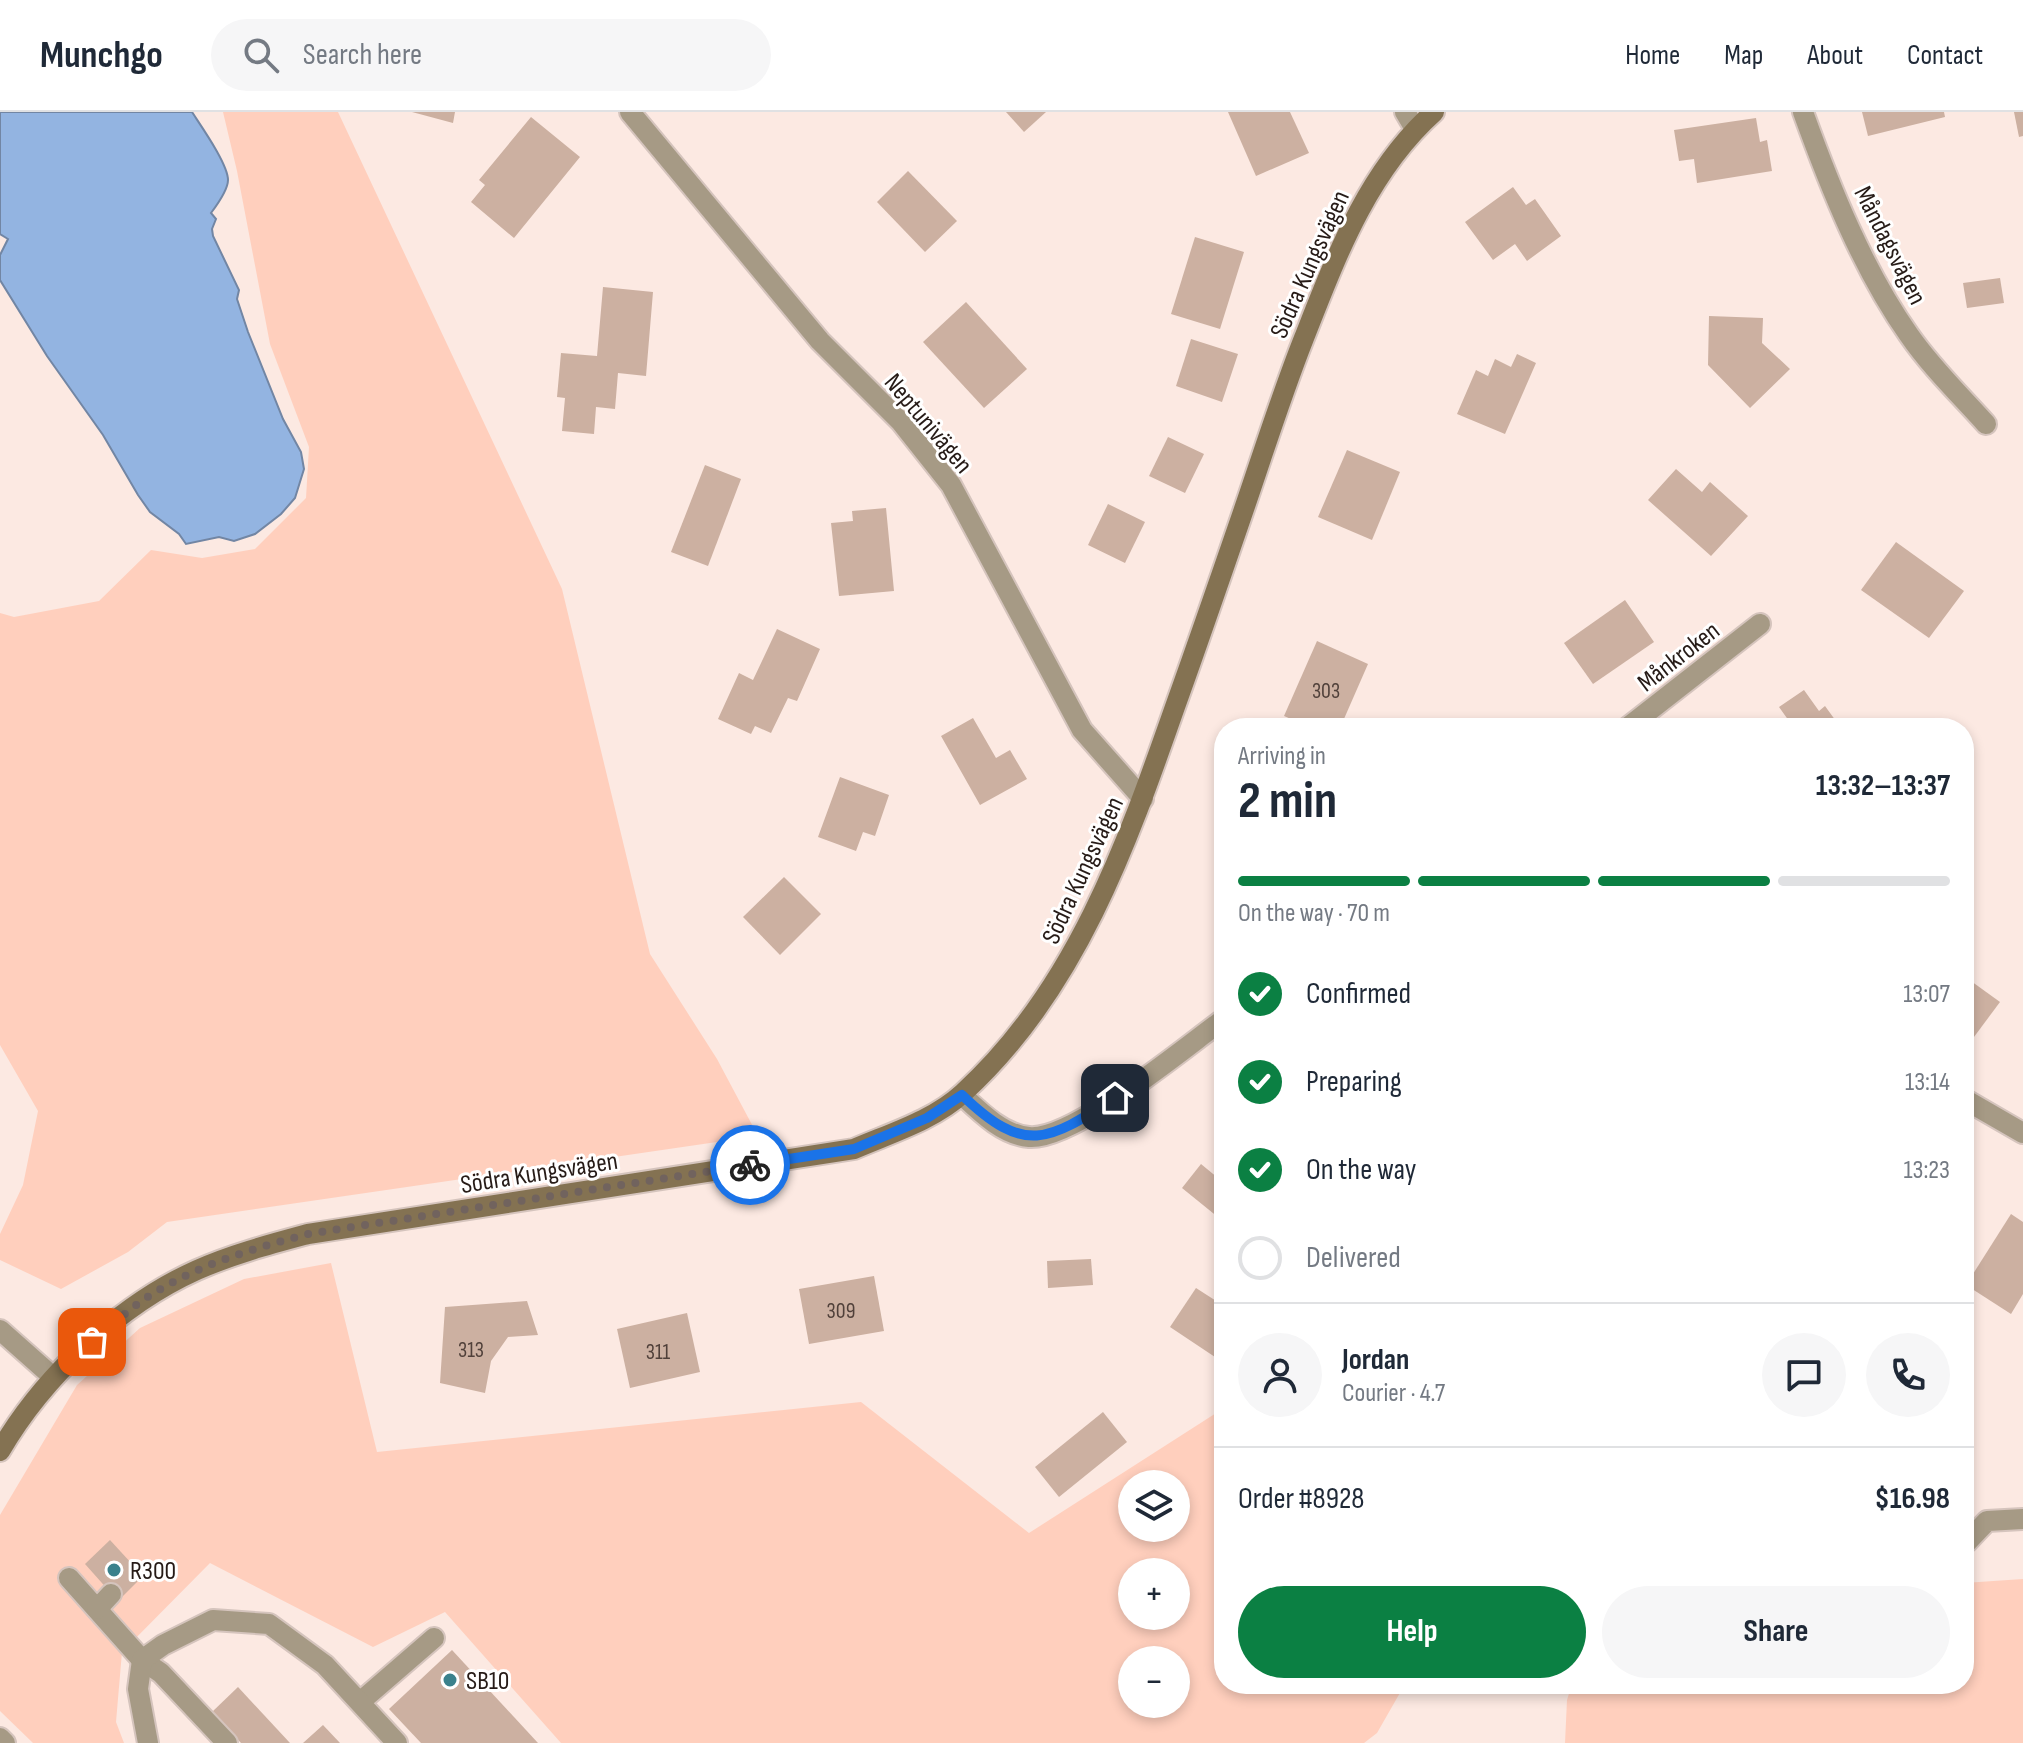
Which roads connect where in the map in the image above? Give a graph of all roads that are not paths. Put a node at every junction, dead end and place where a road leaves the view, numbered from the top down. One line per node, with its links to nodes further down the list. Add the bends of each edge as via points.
1 (630, 112): 8 (street, Neptunivägen, via 820,341 901,422 951,485 1082,730)
2 (1434, 112): 4 (street, Södra Kungsvägen)
3 (1803, 112): 5 (street, Måndagsvägen, via 1874,279 1910,337)
4 (1410, 120): 8 (street, Södra Kungsvägen, via 1332,267 1291,370)
5 (1986, 424)
6 (1760, 624): 7 (street, Månkroken)
7 (1640, 718)
8 (1143, 799): 10 (street, Södra Kungsvägen, via 1101,900 1068,962 1010,1044)
9 (1214, 1026): 10 (street, via 1115,1098 1050,1134 1030,1137 1011,1132)
10 (962, 1095): 14 (street, Södra Kungsvägen, via 927,1118 854,1149 308,1234 241,1253 146,1298)
11 (1974, 1105): 12 (street)
12 (2023, 1133)
13 (0, 1330): 14 (street)
14 (53, 1377): 15 (street, Södra Kungsvägen)
15 (0, 1451)
16 (2023, 1519): 17 (street, via 1987,1521)
17 (1974, 1535)
18 (69, 1578): 20 (street, via 104,1602)
19 (434, 1638): 21 (street)
20 (142, 1660): 21 (street, via 213,1620 269,1624 325,1665); 24 (street, via 138,1689); 25 (street)
21 (360, 1702): 26 (street)
22 (0, 1738): 23 (street)
23 (5, 1743)
24 (148, 1743)
25 (227, 1743)
26 (397, 1743)

